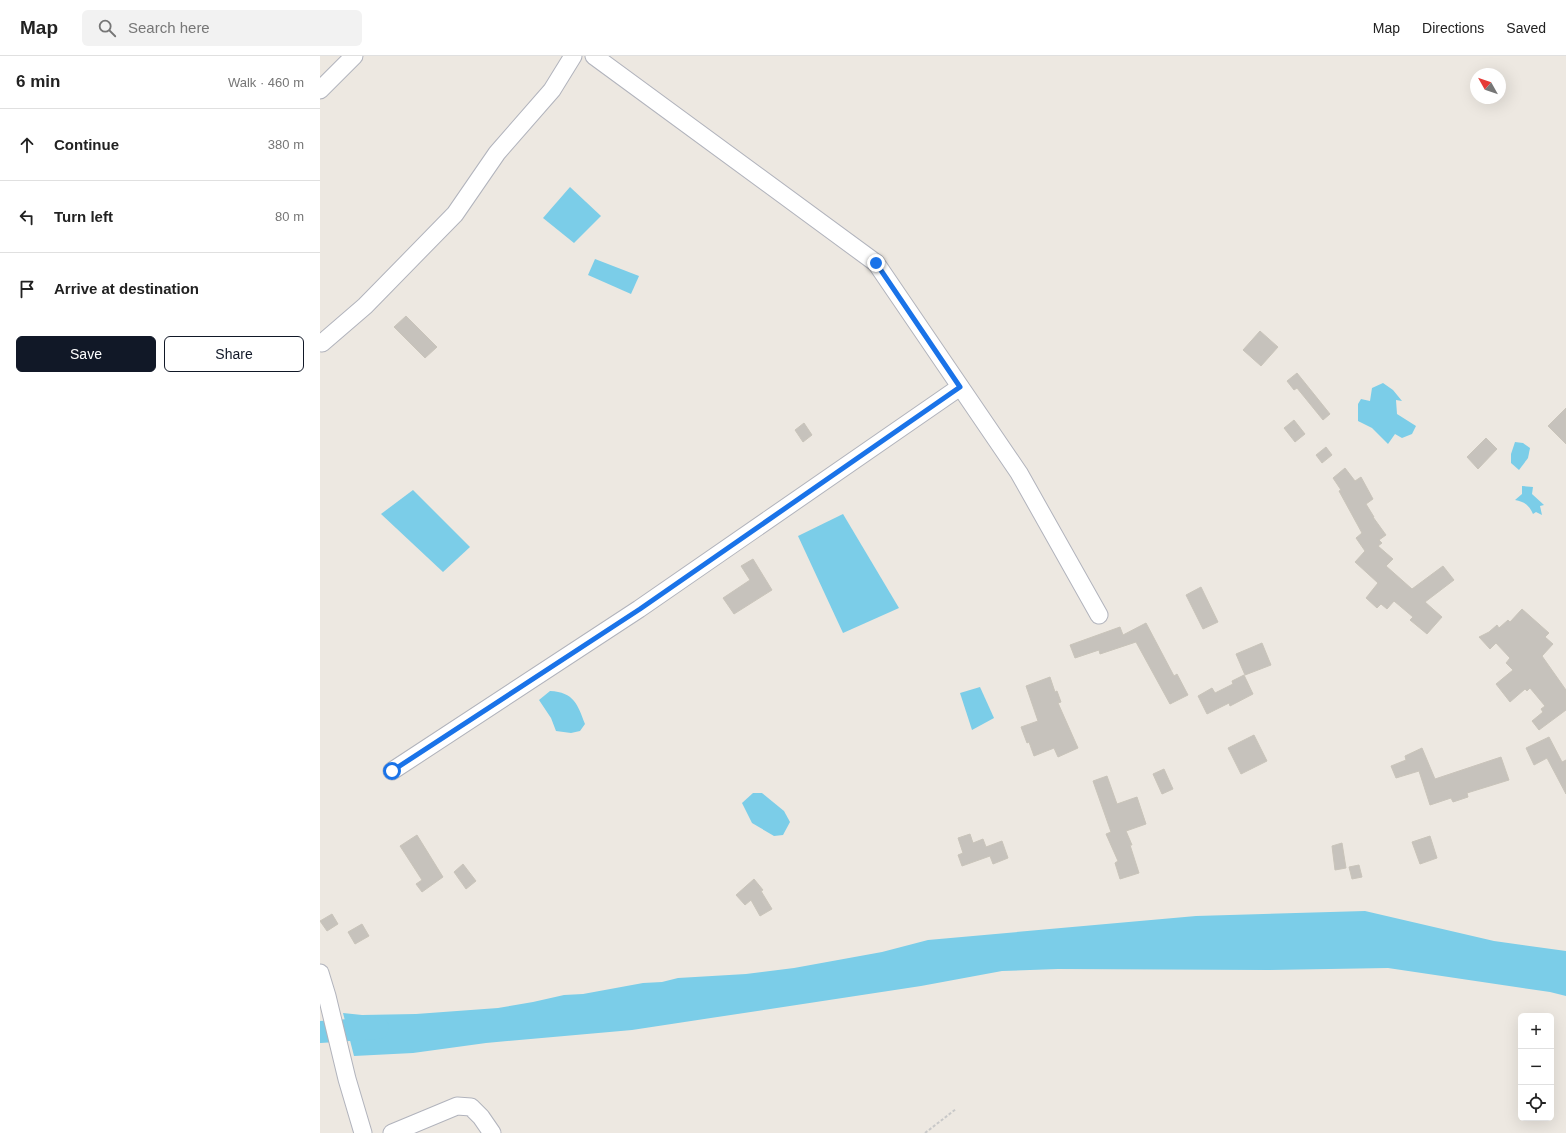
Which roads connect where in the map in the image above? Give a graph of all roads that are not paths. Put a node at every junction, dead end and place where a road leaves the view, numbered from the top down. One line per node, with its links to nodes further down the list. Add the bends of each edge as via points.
1 (354, 56): 4 (street)
2 (573, 56): 5 (street, via 552,90 497,152 455,214 365,306)
3 (594, 56): 6 (street, via 876,263)
4 (320, 90)
5 (322, 343)
6 (960, 387): 7 (street, via 1019,473); 8 (street, via 640,609)
7 (1099, 615)
8 (392, 771)
9 (320, 973): 10 (street, via 346,1079)
10 (363, 1133)
11 (392, 1133): 12 (street, via 457,1106 470,1108 481,1117)
12 (492, 1133)

